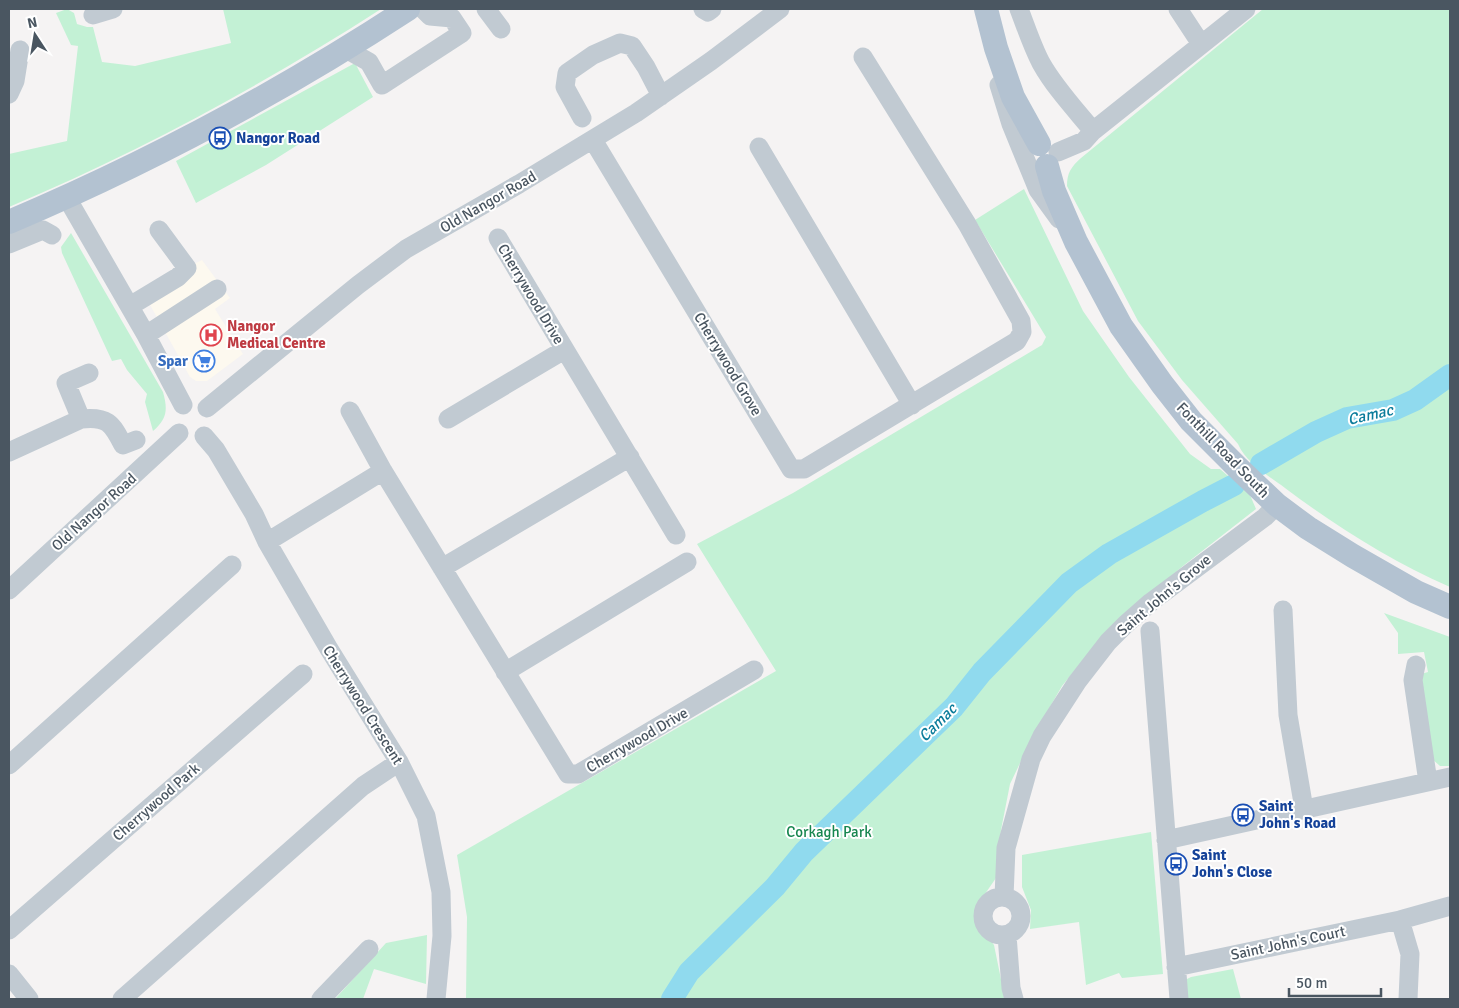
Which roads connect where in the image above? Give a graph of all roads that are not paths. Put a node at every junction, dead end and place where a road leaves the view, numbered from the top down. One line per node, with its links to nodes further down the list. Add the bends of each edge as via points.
1 (113, 9): 13 (street)
2 (408, 9): 16 (main road)
3 (423, 9): 16 (street, via 430,16 452,18 462,32 382,84 370,62)
4 (486, 9): 14 (street)
5 (703, 9): 6 (street, via 708,12)
6 (712, 9)
7 (982, 9): 31 (street, via 984,34 1025,160 1038,190)
8 (986, 9): 25 (main road, Fonthill Road South, via 1013,97)
9 (1019, 9): 22 (street, via 1042,64 1060,92)
10 (1178, 9): 15 (street)
11 (1246, 9): 15 (street)
12 (771, 11): 20 (street, Old Nangor Road, via 711,61)
13 (93, 15)
14 (501, 29)
15 (1201, 44): 22 (street)
16 (346, 49): 26 (main road, via 183,142)
17 (20, 50): 19 (street, via 15,81)
18 (863, 57): 39 (street, Cherrywood Grove, via 967,224 1021,321 1022,332 1018,341)
19 (9, 94)
20 (661, 96): 21 (street, via 632,46 620,43 593,55 567,73 565,88); 23 (street, Old Nangor Road)
21 (582, 118)
22 (1093, 131): 25 (street, via 1084,141)
23 (593, 140): 39 (street, Cherrywood Grove, via 791,470 804,469); 40 (street, Old Nangor Road, via 406,249)
24 (759, 147): 39 (street)
25 (1048, 154): 31 (main road, Fonthill Road South, via 1054,191)
26 (67, 198): 27 (main road); 34 (street)
27 (9, 222)
28 (159, 230): 34 (street, via 186,268 178,277)
29 (52, 235): 32 (street, via 43,230)
30 (498, 238): 36 (street, Cherrywood Drive)
31 (1076, 242): 50 (main road, Fonthill Road South, via 1121,326 1190,421)
32 (9, 244)
33 (217, 289): 35 (street)
34 (130, 306): 35 (street)
35 (146, 335): 38 (street)
36 (564, 350): 43 (street, Cherrywood Drive); 48 (street, Cherrywood Drive)
37 (89, 373): 42 (street, via 66,383)
38 (183, 405): 40 (street, via 194,402); 44 (street, via 175,420)
39 (912, 405)
40 (207, 408): 45 (street, via 212,422)
41 (350, 411): 49 (street, Cherrywood Drive)
42 (81, 418): 46 (street, via 97,417 108,423 123,445); 47 (street)
43 (448, 419)
44 (179, 433): 45 (street, via 192,439); 56 (street, Old Nangor Road)
45 (204, 436): 52 (street, Cherrywood Crescent, via 221,458)
46 (136, 440)
47 (9, 452)
48 (630, 457): 51 (street, Cherrywood Drive); 55 (street)
49 (383, 471): 52 (street); 55 (street, Cherrywood Drive)
50 (1277, 505): 57 (main road, Fonthill Road South, via 1353,556 1416,592); 70 (street, Saint John's Grove, via 1126,624 1077,682 1031,759 1006,848)
51 (676, 535)
52 (267, 542): 64 (street, Cherrywood Crescent, via 328,649)
53 (687, 562): 62 (street)
54 (232, 565): 65 (street)
55 (442, 568): 62 (street, Cherrywood Drive)
56 (9, 590)
57 (1450, 607)
58 (1283, 610): 68 (street, via 1288,715)
59 (1150, 631): 69 (street)
60 (1416, 665): 67 (street, via 1413,680)
61 (754, 670): 62 (street, Cherrywood Drive, via 578,774 568,774 560,764)
62 (506, 672)
63 (303, 674): 73 (street, Cherrywood Park)
64 (399, 762): 79 (street, via 363,786); 81 (street, Cherrywood Crescent, via 426,816 441,892 442,936)
65 (9, 765)
66 (1450, 777): 67 (street)
67 (1428, 782): 68 (street)
68 (1304, 809): 69 (street)
69 (1166, 840): 76 (street)
70 (1004, 897): 74 (street, via 1015,901 1022,918 1017,929); 74 (street, via 991,900 983,916 991,932)
71 (1450, 906): 72 (street, Saint John's Court)
72 (1400, 920): 76 (street, Saint John's Court); 84 (street, via 1410,954)
73 (9, 930)
74 (1007, 935): 82 (street, via 1010,988)
75 (369, 949): 80 (street)
76 (1176, 967): 83 (street)
77 (9, 974): 78 (street)
78 (29, 999)
79 (122, 999)
80 (321, 999)
81 (436, 999)
82 (1014, 999)
83 (1179, 999)
84 (1408, 999)

